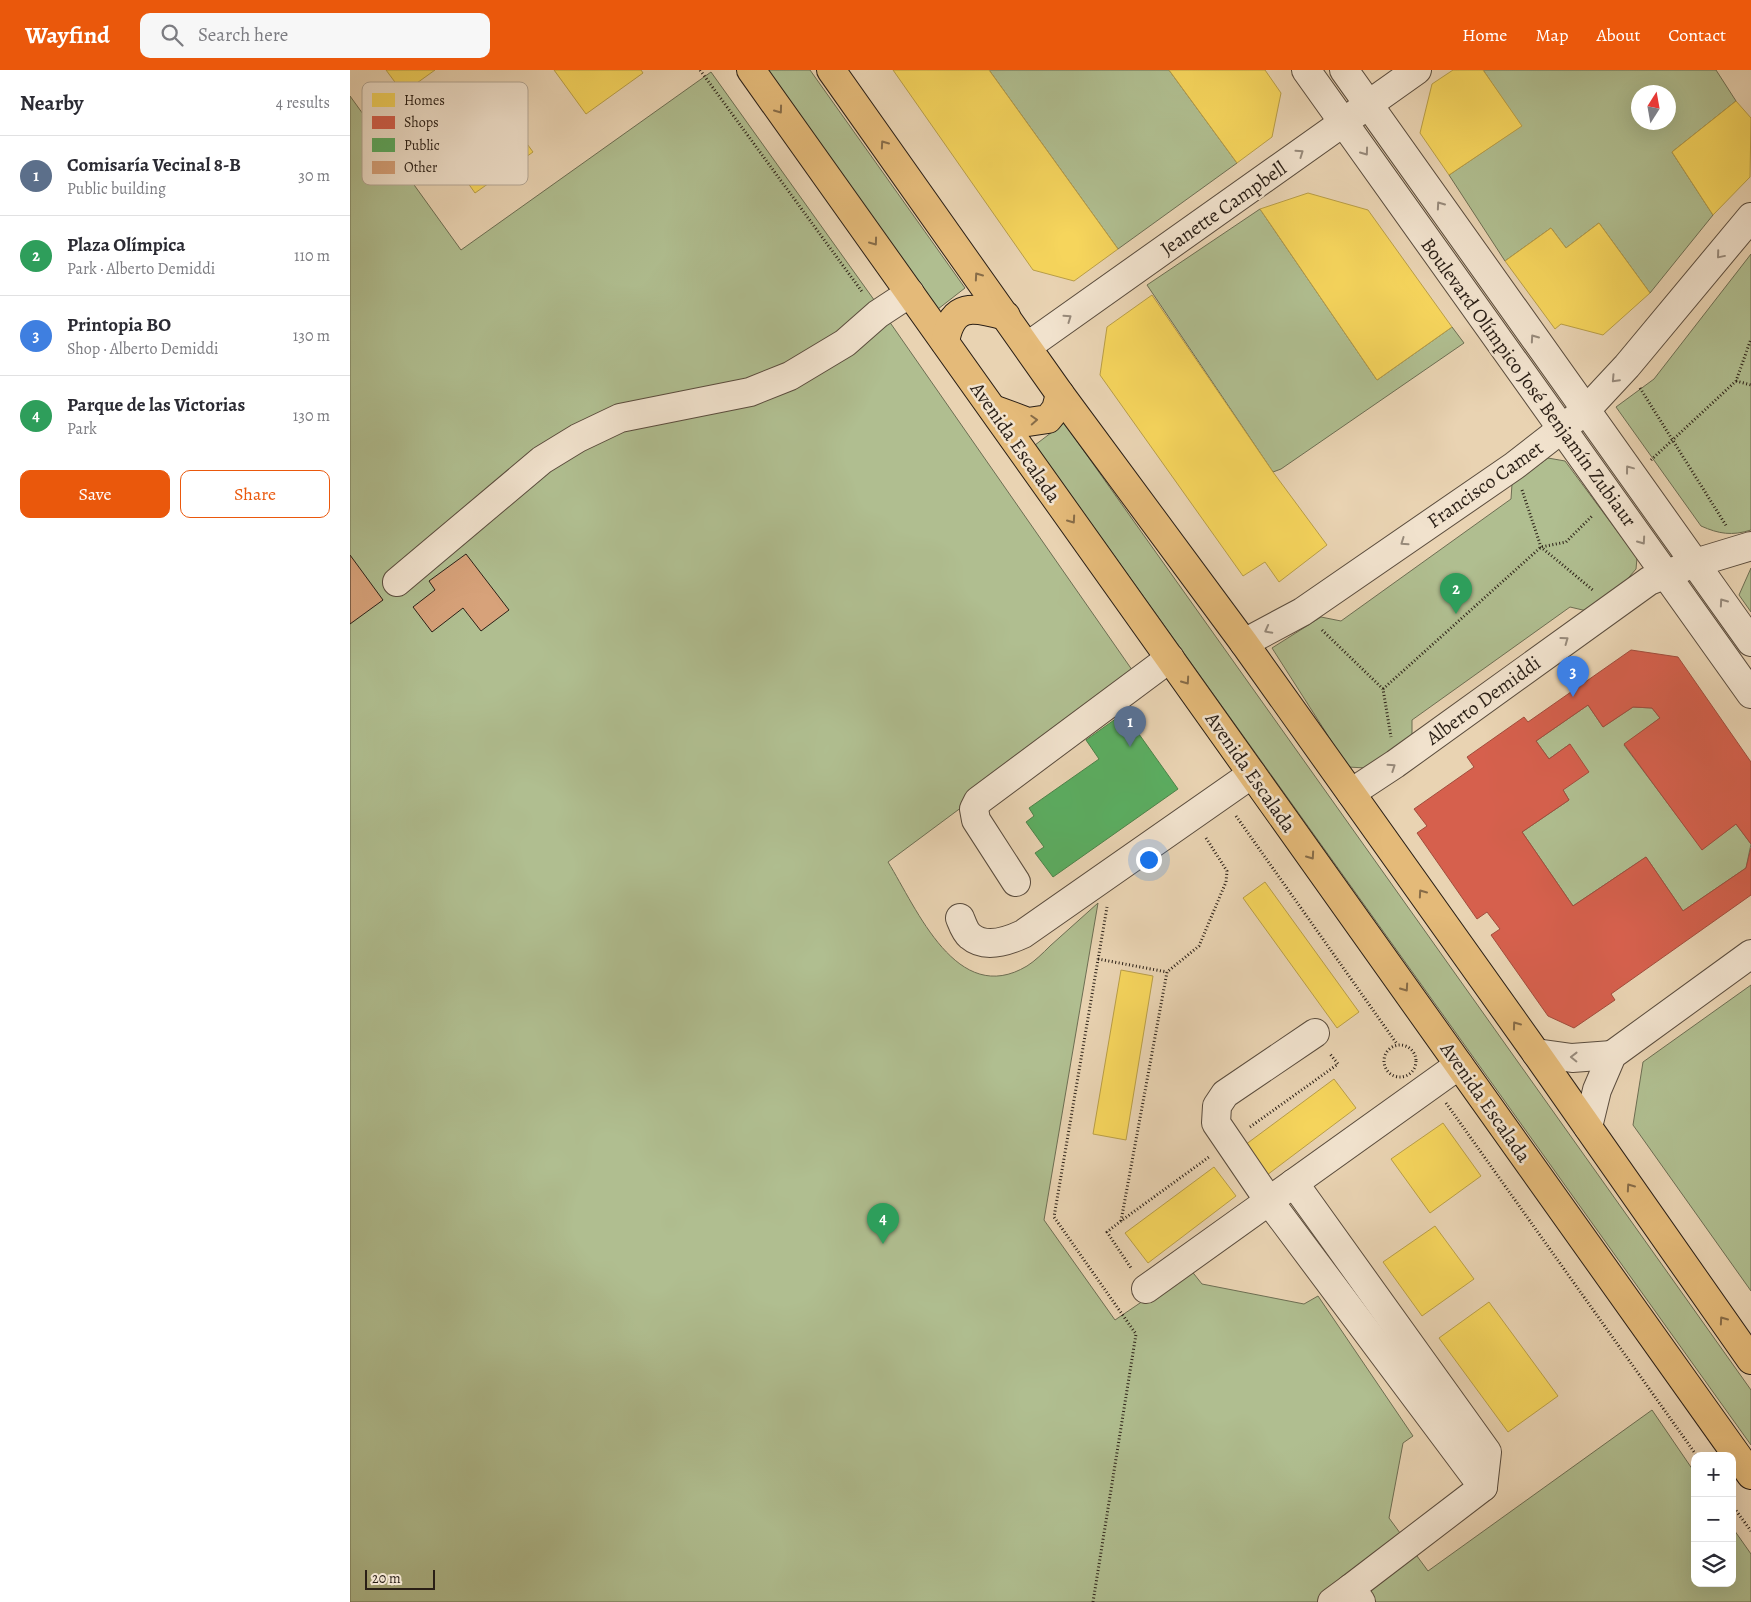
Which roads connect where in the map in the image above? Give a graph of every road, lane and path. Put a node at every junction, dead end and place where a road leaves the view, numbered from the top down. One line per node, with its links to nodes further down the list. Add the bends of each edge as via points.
1 (700, 70): 11 (path)
2 (751, 70): 10 (main road, Avenida Escalada, one-way to 10)
3 (831, 70): 12 (main road, one-way to 3)
4 (1306, 70): 8 (street, Boulevard Olímpico José Benjamín Zubiaur)
5 (1344, 70): 7 (street, Boulevard Olímpico José Benjamín Zubiaur)
6 (1417, 70): 7 (street, Jeanette Campbell)
7 (1368, 105): 8 (street, Jeanette Campbell); 21 (street, Boulevard Olímpico José Benjamín Zubiaur, one-way to 7)
8 (1344, 122): 15 (street, Jeanette Campbell, one-way to 8); 22 (street, Boulevard Olímpico José Benjamín Zubiaur, one-way to 22)
9 (1751, 217): 16 (street, Francisco Camet, one-way to 16)
10 (910, 293): 11 (street); 14 (main road, Avenida Escalada)
11 (878, 314): 31 (street, via 845,343 790,376 750,392 620,418 578,438 542,460)
12 (1006, 316): 14 (main road, via 985,310 966,310 956,314 950,323); 15 (main road)
13 (1751, 339): 17 (path)
14 (946, 342): 20 (main road, Avenida Escalada)
15 (1028, 346): 19 (main road)
16 (1627, 366): 21 (street, Francisco Camet, one-way to 21); 23 (path)
17 (1736, 381): 18 (path); 23 (path)
18 (1751, 385)
19 (1060, 394): 20 (main road, one-way to 19, via 1028,422 1048,419 1056,409); 35 (main road)
20 (993, 409): 36 (main road, Avenida Escalada, one-way to 36)
21 (1586, 410): 22 (street, Francisco Camet); 25 (street, Boulevard Olímpico José Benjamín Zubiaur, one-way to 21)
22 (1562, 428): 24 (street, Francisco Camet); 26 (street, Boulevard Olímpico José Benjamín Zubiaur)
23 (1672, 441): 25 (path); 28 (path)
24 (1514, 466): 27 (path); 33 (street, Francisco Camet, one-way to 33)
25 (1634, 476): 29 (street, Boulevard Olímpico José Benjamín Zubiaur)
26 (1610, 495): 27 (path, via 1566,542); 30 (street, Boulevard Olímpico José Benjamín Zubiaur, one-way to 30)
27 (1541, 547): 32 (path); 37 (path)
28 (1746, 548): 29 (street, Alberto Demiddi)
29 (1695, 562): 30 (street, Alberto Demiddi); 34 (street, Boulevard Olímpico José Benjamín Zubiaur, one-way to 29)
30 (1666, 574): 32 (street, Alberto Demiddi); 38 (street, Boulevard Olímpico José Benjamín Zubiaur)
31 (397, 582)
32 (1612, 606): 39 (street, Alberto Demiddi, one-way to 32)
33 (1302, 612): 35 (street, Francisco Camet, one-way to 35); 37 (path)
34 (1751, 642)
35 (1244, 643): 41 (main road)
36 (1170, 658): 40 (main road, Avenida Escalada, one-way to 40); 47 (street, via 978,801 974,809 976,820)
37 (1383, 689): 39 (path)
38 (1751, 694)
39 (1395, 764): 41 (street, Alberto Demiddi, one-way to 39)
40 (1252, 774): 42 (street); 57 (main road, Avenida Escalada, one-way to 57)
41 (1351, 793): 55 (main road, one-way to 41)
42 (1229, 807): 43 (path); 49 (street, via 1003,944 970,936); 54 (path)
43 (1229, 822)
44 (1214, 833): 45 (path)
45 (1206, 838): 46 (path); 52 (path, via 1227,871 1226,882 1199,946)
46 (1198, 843)
47 (1016, 882)
48 (1107, 905): 51 (path)
49 (960, 918)
50 (1751, 954): 56 (street)
51 (1098, 959): 52 (path); 72 (path, via 1054,1217 1136,1334)
52 (1167, 972): 63 (path)
53 (1315, 1033): 60 (street, via 1225,1094 1217,1106 1216,1123); 60 (path, via 1338,1064)
54 (1398, 1044): 54 (path, via 1384,1054 1383,1062 1386,1071 1402,1077 1410,1074 1416,1059 1413,1050)
55 (1536, 1053): 56 (street, one-way to 55, via 1572,1058); 59 (main road)
56 (1612, 1055): 59 (street, via 1596,1090)
57 (1459, 1065): 61 (street); 67 (main road, Avenida Escalada)
58 (1444, 1100): 66 (path)
59 (1588, 1127): 65 (main road, one-way to 59)
60 (1229, 1142): 62 (street); 63 (path)
61 (1294, 1183): 62 (street); 68 (street, via 1487,1452)
62 (1269, 1202): 64 (street); 68 (street)
63 (1121, 1221): 64 (path, via 1107,1232)
64 (1146, 1289)
65 (1751, 1360)
66 (1694, 1452)
67 (1751, 1475)
68 (1483, 1487): 71 (street)
69 (1736, 1510): 70 (path)
70 (1751, 1531)
71 (1348, 1597)
72 (1093, 1602)

